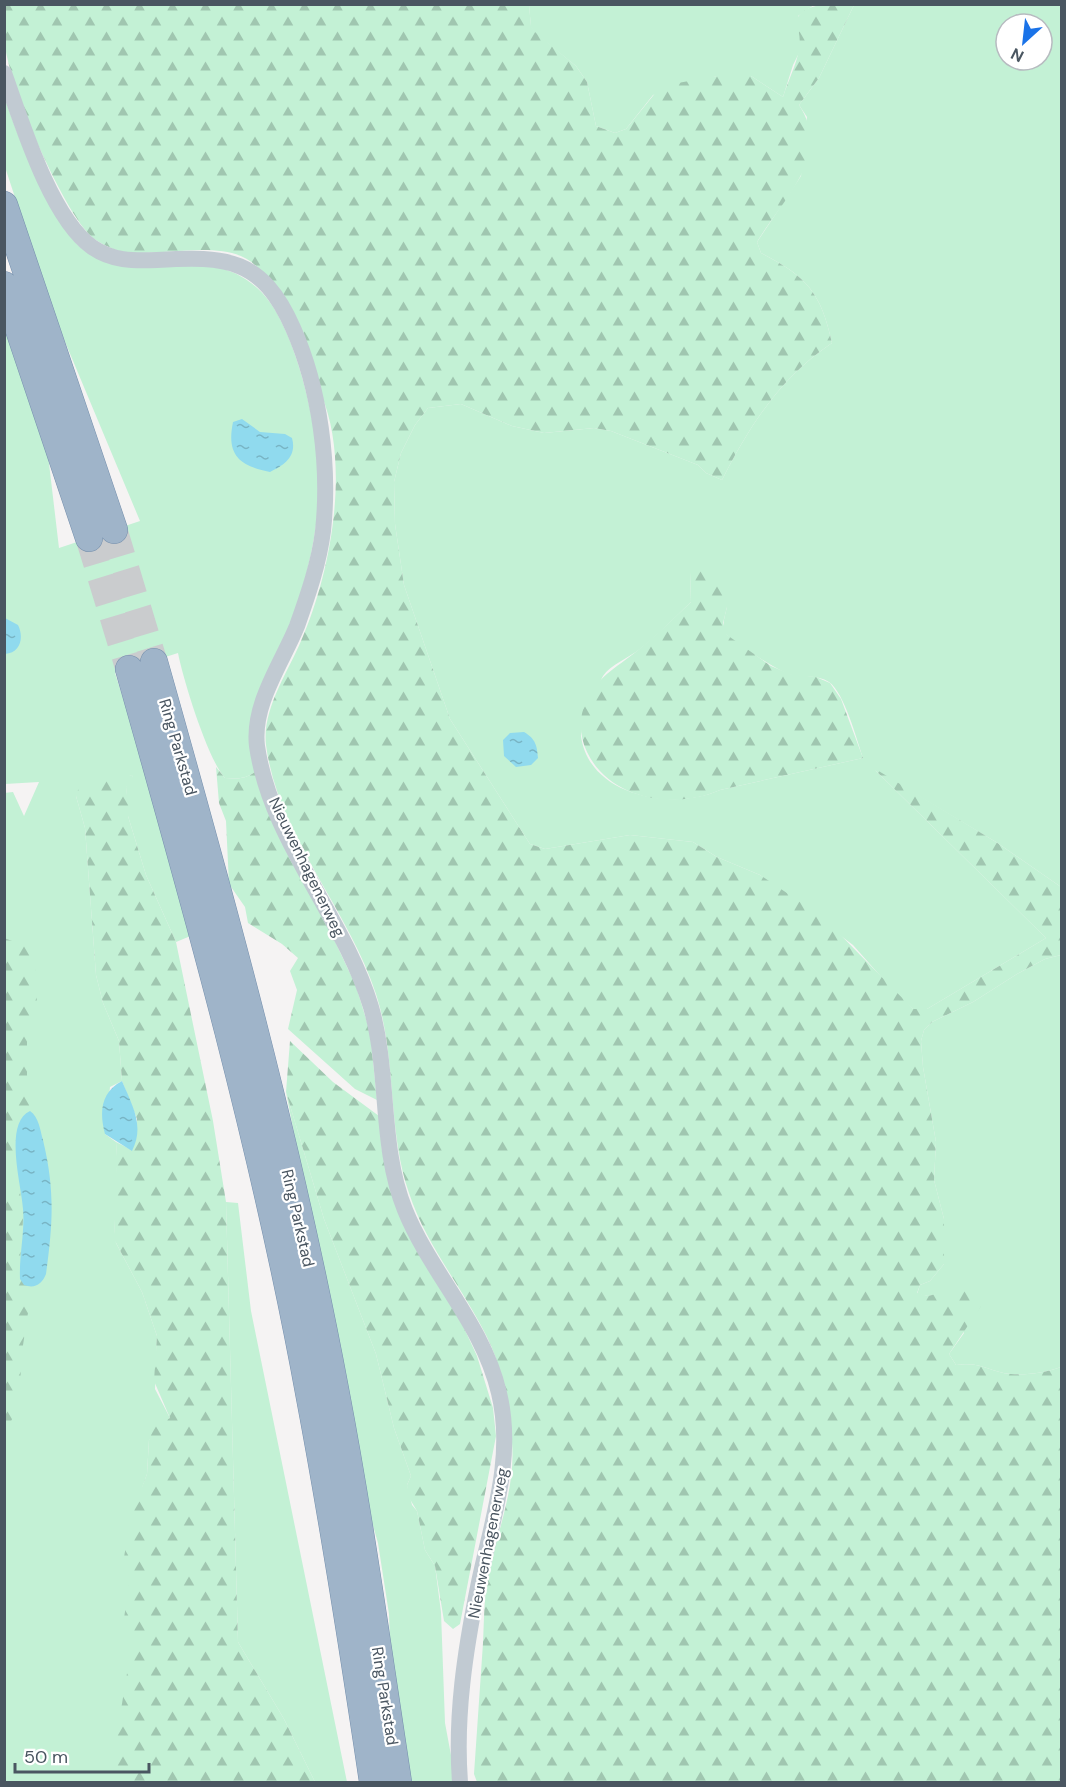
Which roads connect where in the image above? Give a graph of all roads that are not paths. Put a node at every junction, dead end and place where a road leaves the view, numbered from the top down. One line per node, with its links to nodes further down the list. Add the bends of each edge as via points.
1 (4, 72): 6 (street, Nieuwenhagenerweg, via 39,168 85,242 122,260 202,257 224,260 245,269 272,291 304,357 321,441 323,529 308,595 260,715 258,747 273,803 347,947 372,1011 393,1168 405,1212 475,1331 499,1391 505,1451 462,1683)
2 (4, 204): 3 (highway, via 102,534)
3 (4, 285)
4 (373, 1782): 5 (highway, Ring Parkstad, via 310,1396 272,1217 141,665 208,854 298,1215 335,1389)
5 (398, 1782)
6 (460, 1782)

